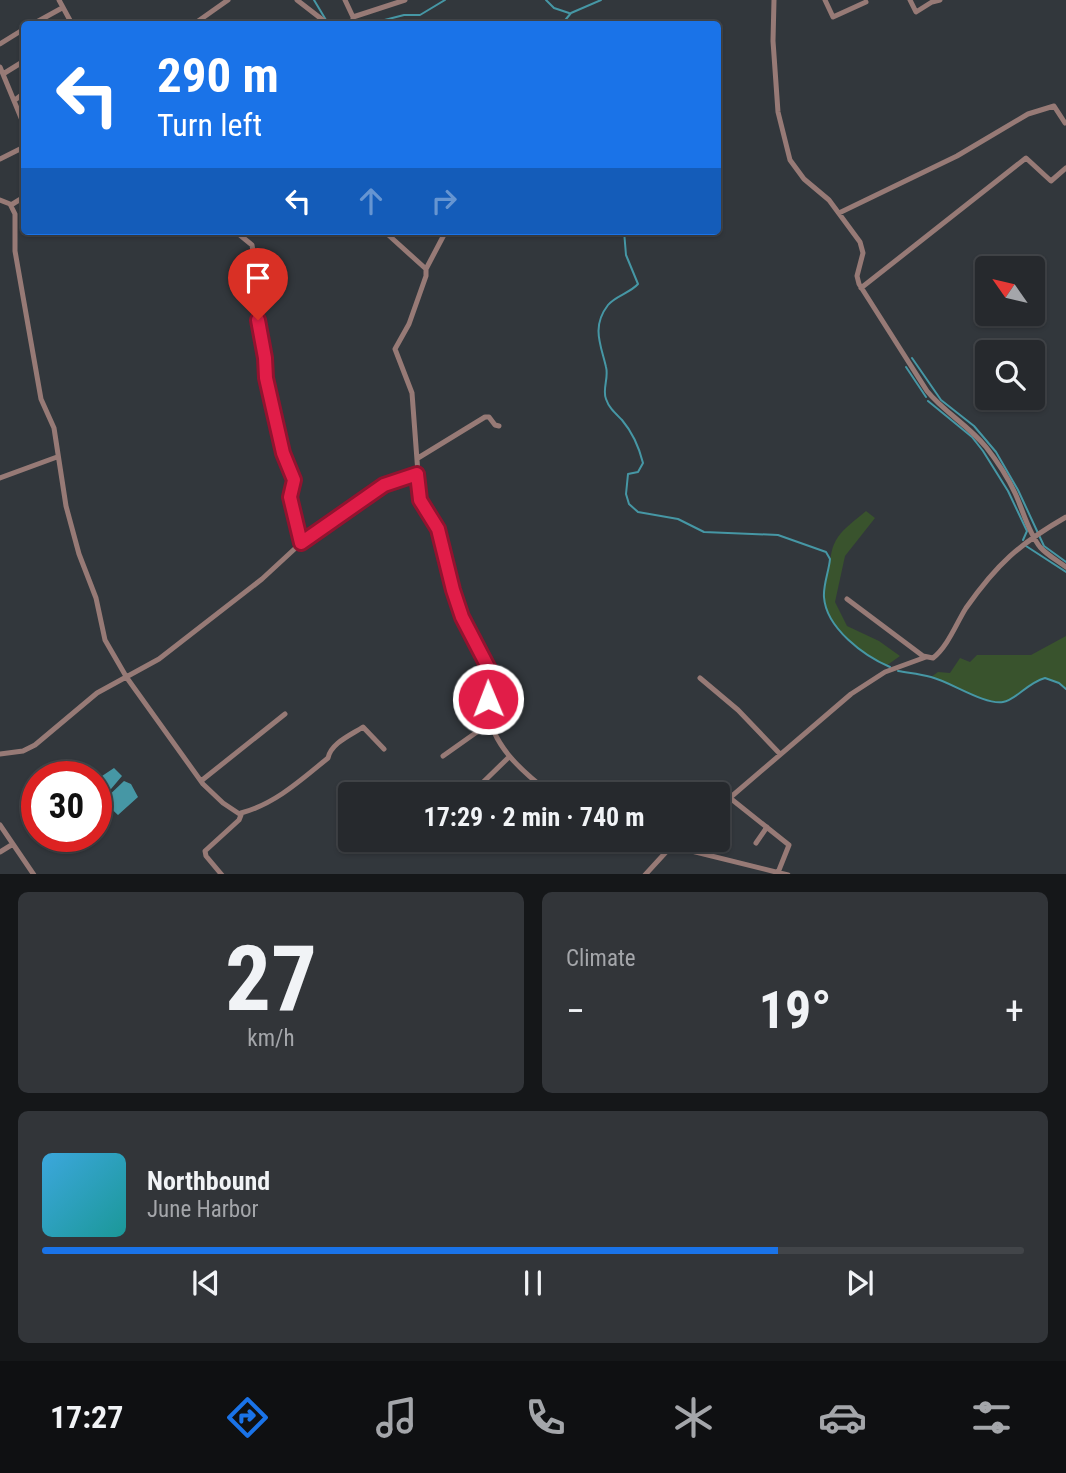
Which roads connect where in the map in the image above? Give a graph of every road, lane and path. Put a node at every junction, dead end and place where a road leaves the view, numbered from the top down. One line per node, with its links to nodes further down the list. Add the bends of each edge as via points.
1 (59, 0): 11 (street)
2 (228, 0): 14 (street)
3 (296, 0): 15 (street)
4 (345, 0): 16 (street)
5 (405, 0): 16 (street)
6 (774, 0): 32 (street, via 778,112 790,160)
7 (825, 0): 10 (street, via 833,17)
8 (910, 0): 9 (street, via 916,12)
9 (940, 0)
10 (866, 2)
11 (62, 8): 12 (street); 13 (street)
12 (38, 21)
13 (70, 21)
14 (198, 21)
15 (324, 21)
16 (353, 21)
17 (21, 31): 18 (street)
18 (0, 44)
19 (21, 63): 21 (street)
20 (0, 67): 21 (street)
21 (3, 74): 23 (street)
22 (21, 95): 23 (street)
23 (15, 100): 24 (street)
24 (21, 116)
25 (1065, 123): 32 (street, via 1054,106 1028,114 957,156)
26 (21, 148): 27 (street)
27 (0, 159)
28 (1066, 168): 37 (street, via 1051,181 1026,159)
29 (21, 199): 31 (street)
30 (0, 200): 31 (street)
31 (11, 205): 39 (street, via 36,374 54,428)
32 (839, 213): 37 (street, via 860,242 863,253 857,276)
33 (240, 235): 45 (street, via 252,245 257,272 253,293 266,378 294,480 290,497)
34 (388, 235): 36 (street)
35 (444, 235): 36 (street)
36 (426, 269): 40 (street, via 409,324 395,349 412,393)
37 (861, 288): 44 (street, via 927,391 966,425 1001,468)
38 (499, 426): 40 (street, via 485,417)
39 (57, 457): 42 (street); 49 (street, via 66,506 105,640)
40 (418, 458): 41 (street)
41 (417, 474): 45 (street, via 384,485); 52 (street, via 420,500 438,529 462,617 489,669)
42 (0, 478)
43 (1066, 517): 44 (street)
44 (1034, 537): 46 (street); 48 (street, via 978,591 939,653)
45 (301, 543): 49 (street, via 159,659)
46 (1066, 567)
47 (847, 599): 48 (street)
48 (926, 657): 55 (street, via 886,672 837,704)
49 (127, 678): 54 (street, via 97,693 35,745); 58 (street)
50 (700, 678): 55 (street)
51 (285, 714): 58 (street)
52 (491, 722): 56 (street); 57 (street)
53 (384, 749): 62 (street, via 363,727 276,799)
54 (0, 754)
55 (780, 754): 61 (street)
56 (443, 757)
57 (509, 757): 59 (street); 60 (street)
58 (201, 781): 62 (street)
59 (483, 782)
60 (537, 782)
61 (730, 798): 64 (street)
62 (240, 813): 71 (street, via 239,820 205,851)
63 (0, 825): 66 (street)
64 (767, 827): 65 (street); 73 (street, via 789,845)
65 (756, 843)
66 (13, 844): 67 (street); 70 (street)
67 (0, 852)
68 (665, 852): 72 (street)
69 (693, 852): 73 (street)
70 (34, 874)
71 (222, 874)
72 (645, 874)
73 (776, 874): 74 (street)
74 (788, 874)

